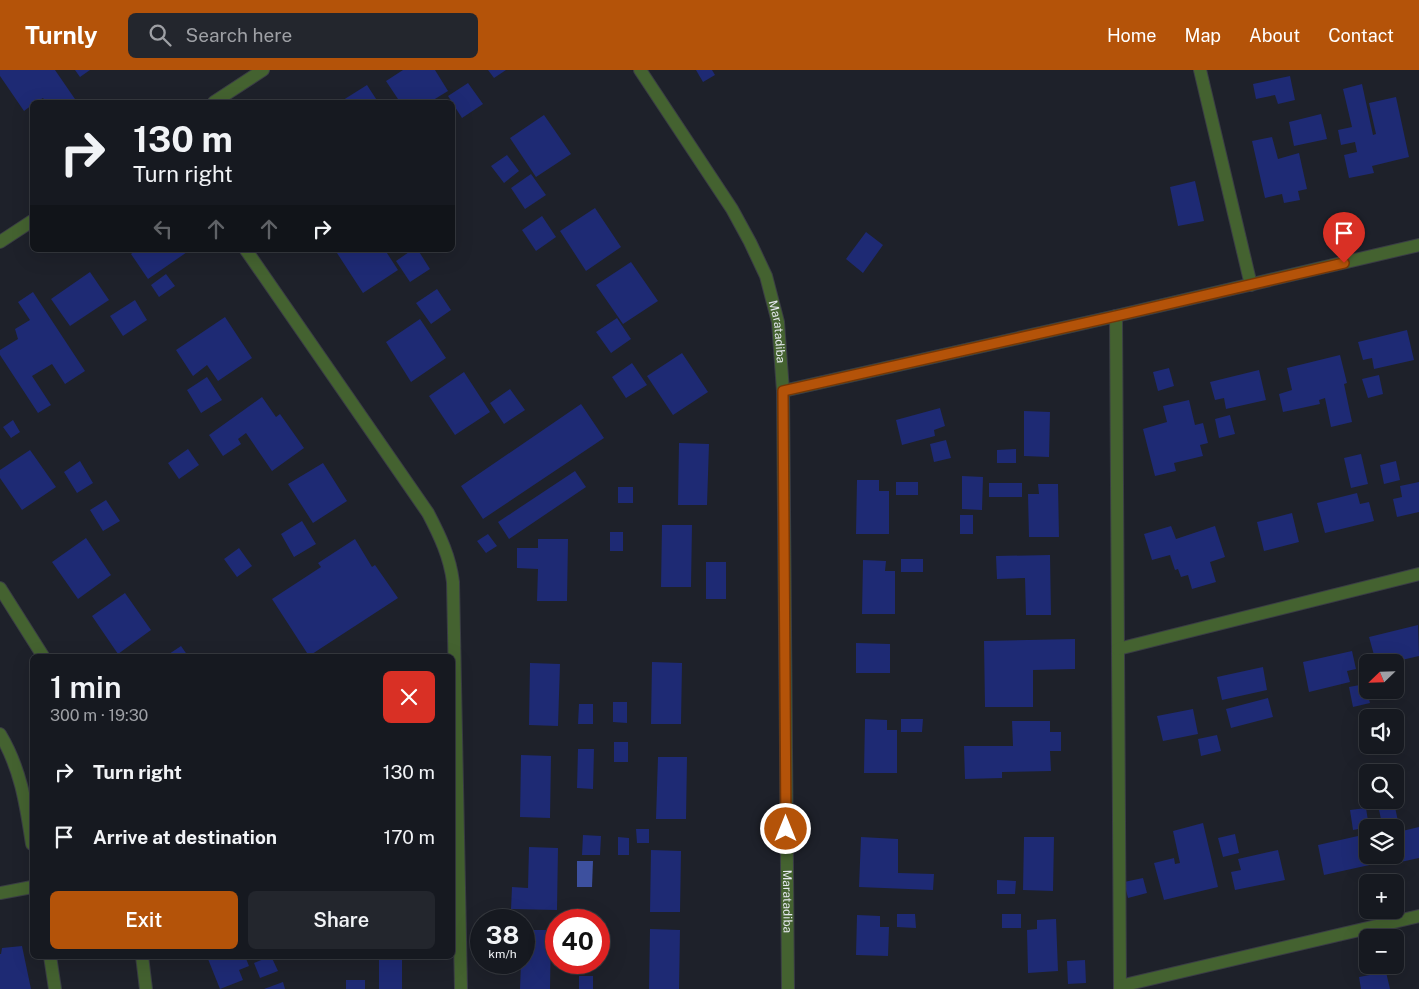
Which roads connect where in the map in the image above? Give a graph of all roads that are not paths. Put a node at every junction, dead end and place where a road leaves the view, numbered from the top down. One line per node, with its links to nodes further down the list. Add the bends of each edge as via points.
1 (263, 70): 4 (street)
2 (640, 70): 11 (street, Maratadiba, via 732,209 766,276 778,322)
3 (1200, 70): 9 (street)
4 (217, 100)
5 (30, 222): 6 (street)
6 (0, 242)
7 (1419, 245): 9 (street)
8 (247, 252): 26 (street, via 428,514 451,564 454,582)
9 (1251, 285): 10 (street)
10 (1116, 316): 11 (street); 14 (street)
11 (783, 391): 27 (street, Maratadiba)
12 (1419, 574): 14 (street)
13 (0, 588): 15 (street)
14 (1118, 649): 23 (street)
15 (42, 654)
16 (0, 734): 17 (street, via 23,789)
17 (30, 832)
18 (30, 887): 19 (street)
19 (0, 893)
20 (1419, 916): 23 (street)
21 (50, 959): 24 (street)
22 (142, 959): 25 (street)
23 (1120, 987)
24 (54, 989)
25 (146, 989)
26 (461, 989)
27 (788, 989)

